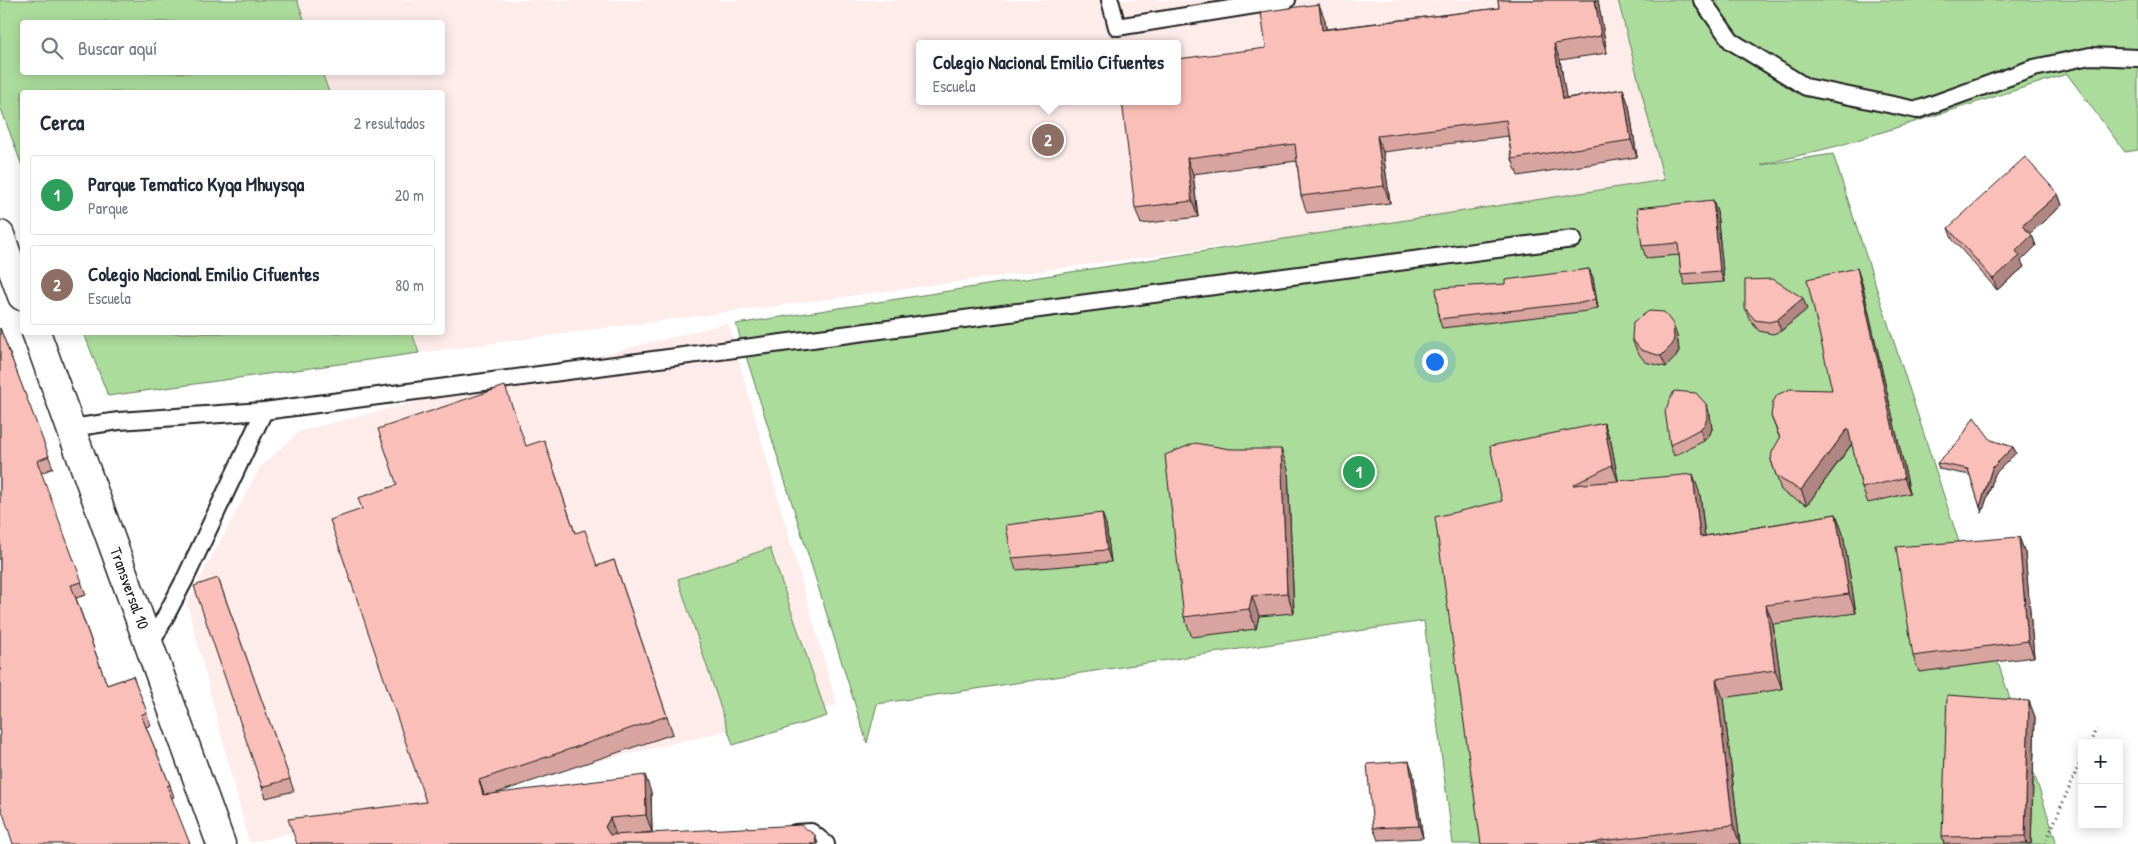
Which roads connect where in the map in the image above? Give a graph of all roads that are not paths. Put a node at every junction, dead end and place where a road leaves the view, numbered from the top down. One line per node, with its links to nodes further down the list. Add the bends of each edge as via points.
1 (1110, 0): 2 (lane, via 1117,27)
2 (1286, 0)
3 (1702, 0): 4 (lane, via 1730,41 1806,87 1917,110 2034,68 2090,56)
4 (2138, 58)
5 (0, 235): 7 (main road)
6 (1573, 239): 9 (lane)
7 (20, 290)
8 (37, 335): 10 (main road, Transversal 10)
9 (264, 411): 10 (lane, via 119,421); 11 (lane)
10 (71, 428): 11 (main road, Transversal 10)
11 (151, 644): 13 (main road, Transversal 10)
12 (782, 834): 14 (lane, via 811,832)
13 (222, 844)
14 (826, 844)

